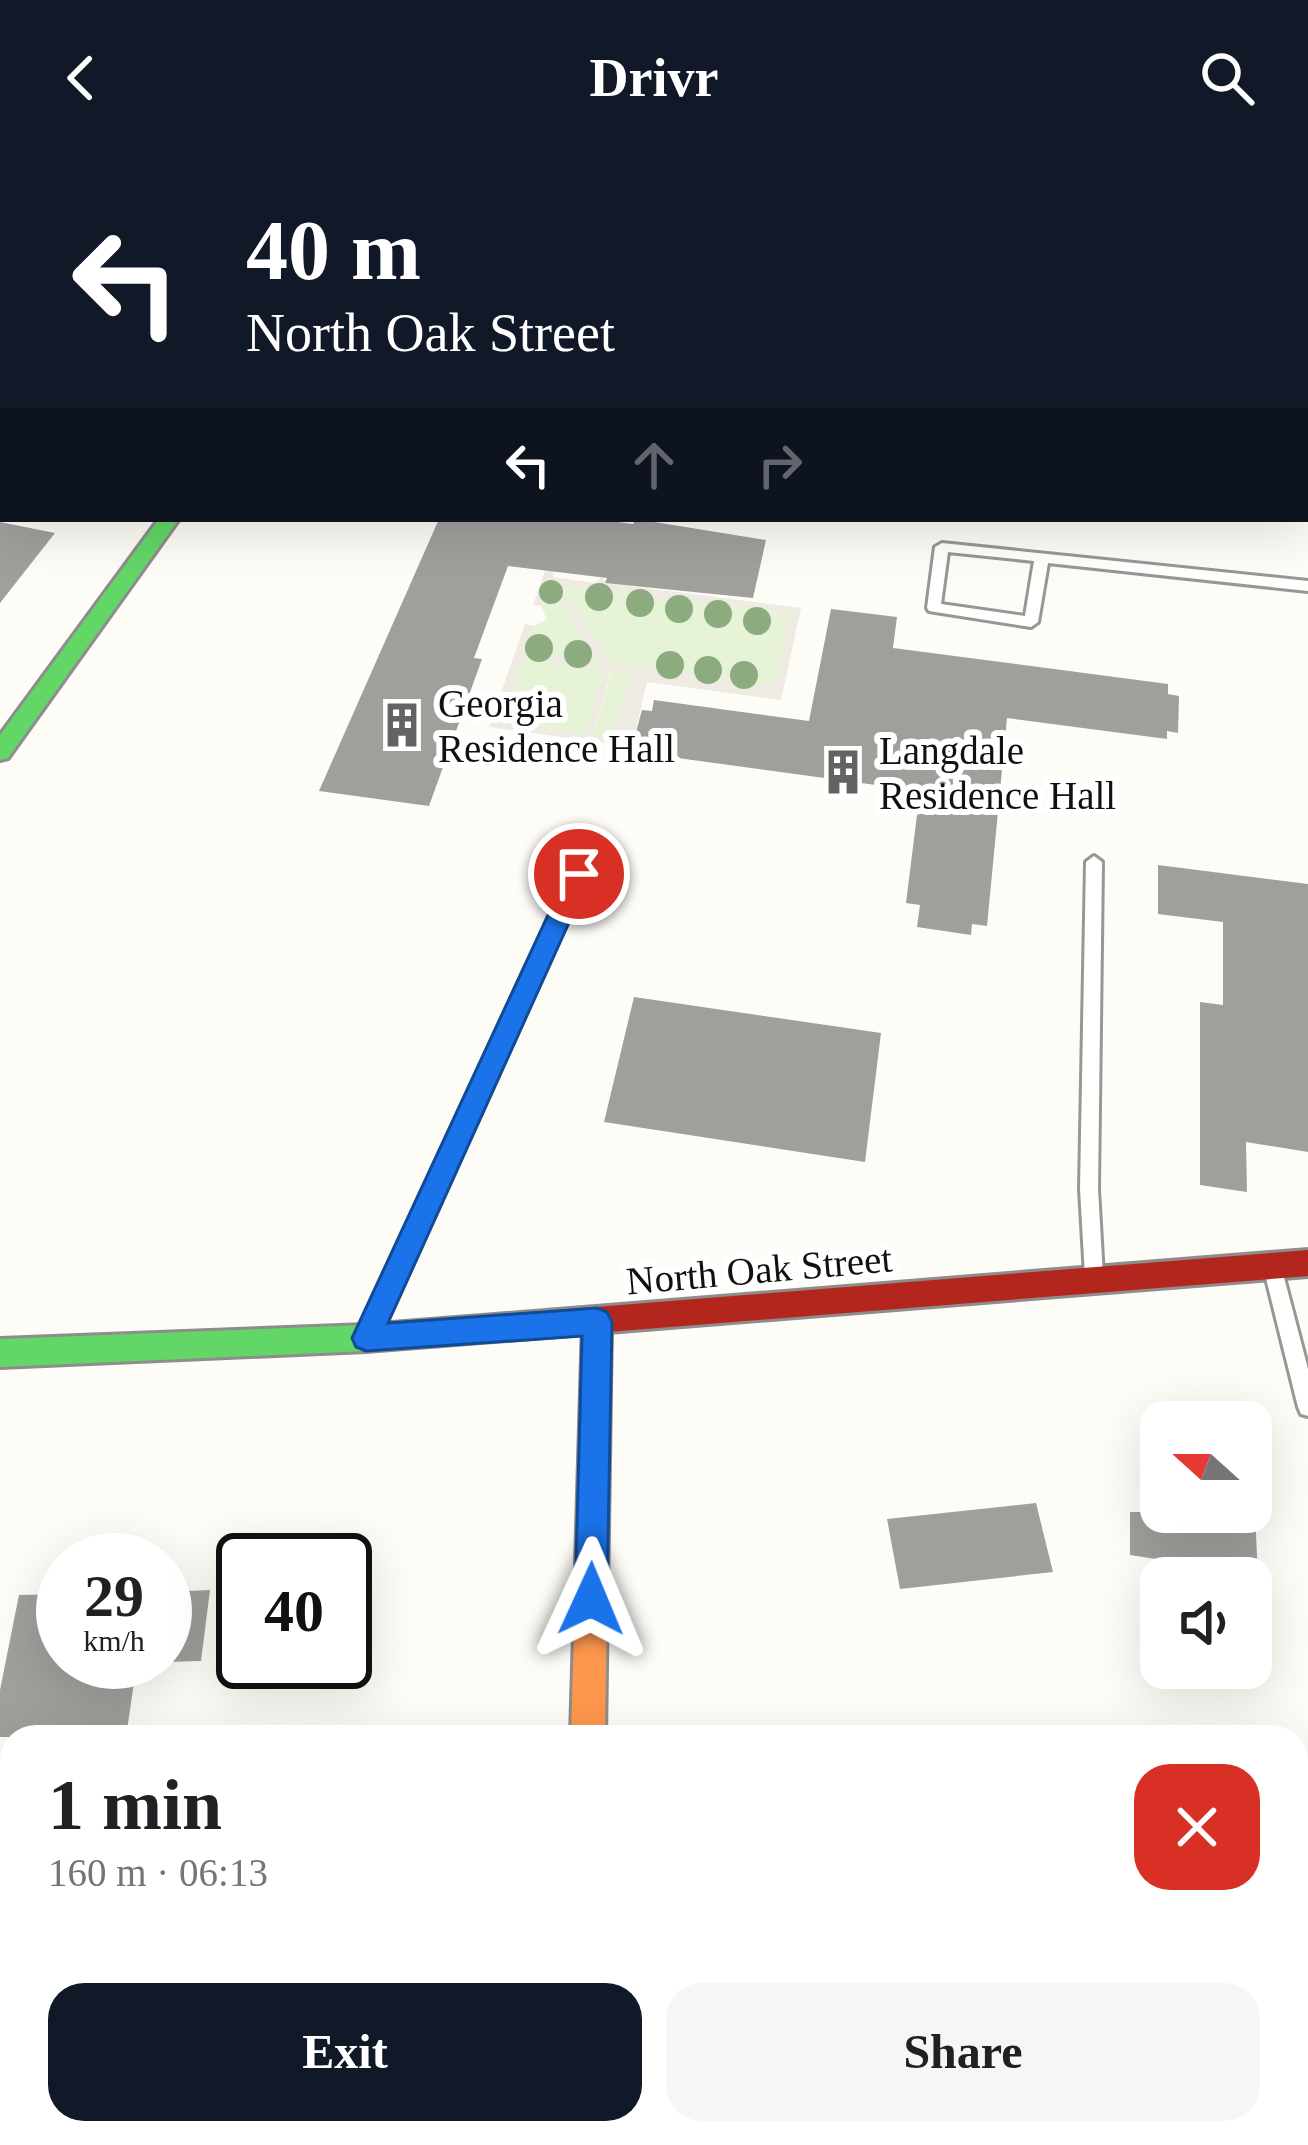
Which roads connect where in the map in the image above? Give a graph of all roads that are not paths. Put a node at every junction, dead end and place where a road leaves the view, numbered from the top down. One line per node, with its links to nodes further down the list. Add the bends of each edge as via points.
1 (167, 522): 4 (street)
2 (1042, 556): 2 (lane, via 1031,622 934,608 942,547); 3 (lane)
3 (1308, 586)
4 (0, 752)
5 (1094, 862): 9 (lane)
6 (579, 874): 11 (lane)
7 (1308, 1263): 8 (street, North Oak Street)
8 (1272, 1266): 9 (street, North Oak Street); 13 (lane)
9 (1095, 1281): 10 (street, North Oak Street)
10 (597, 1322): 11 (street, North Oak Street); 14 (street)
11 (366, 1338): 12 (street, North Oak Street)
12 (0, 1353)
13 (1308, 1407)
14 (588, 1725)

